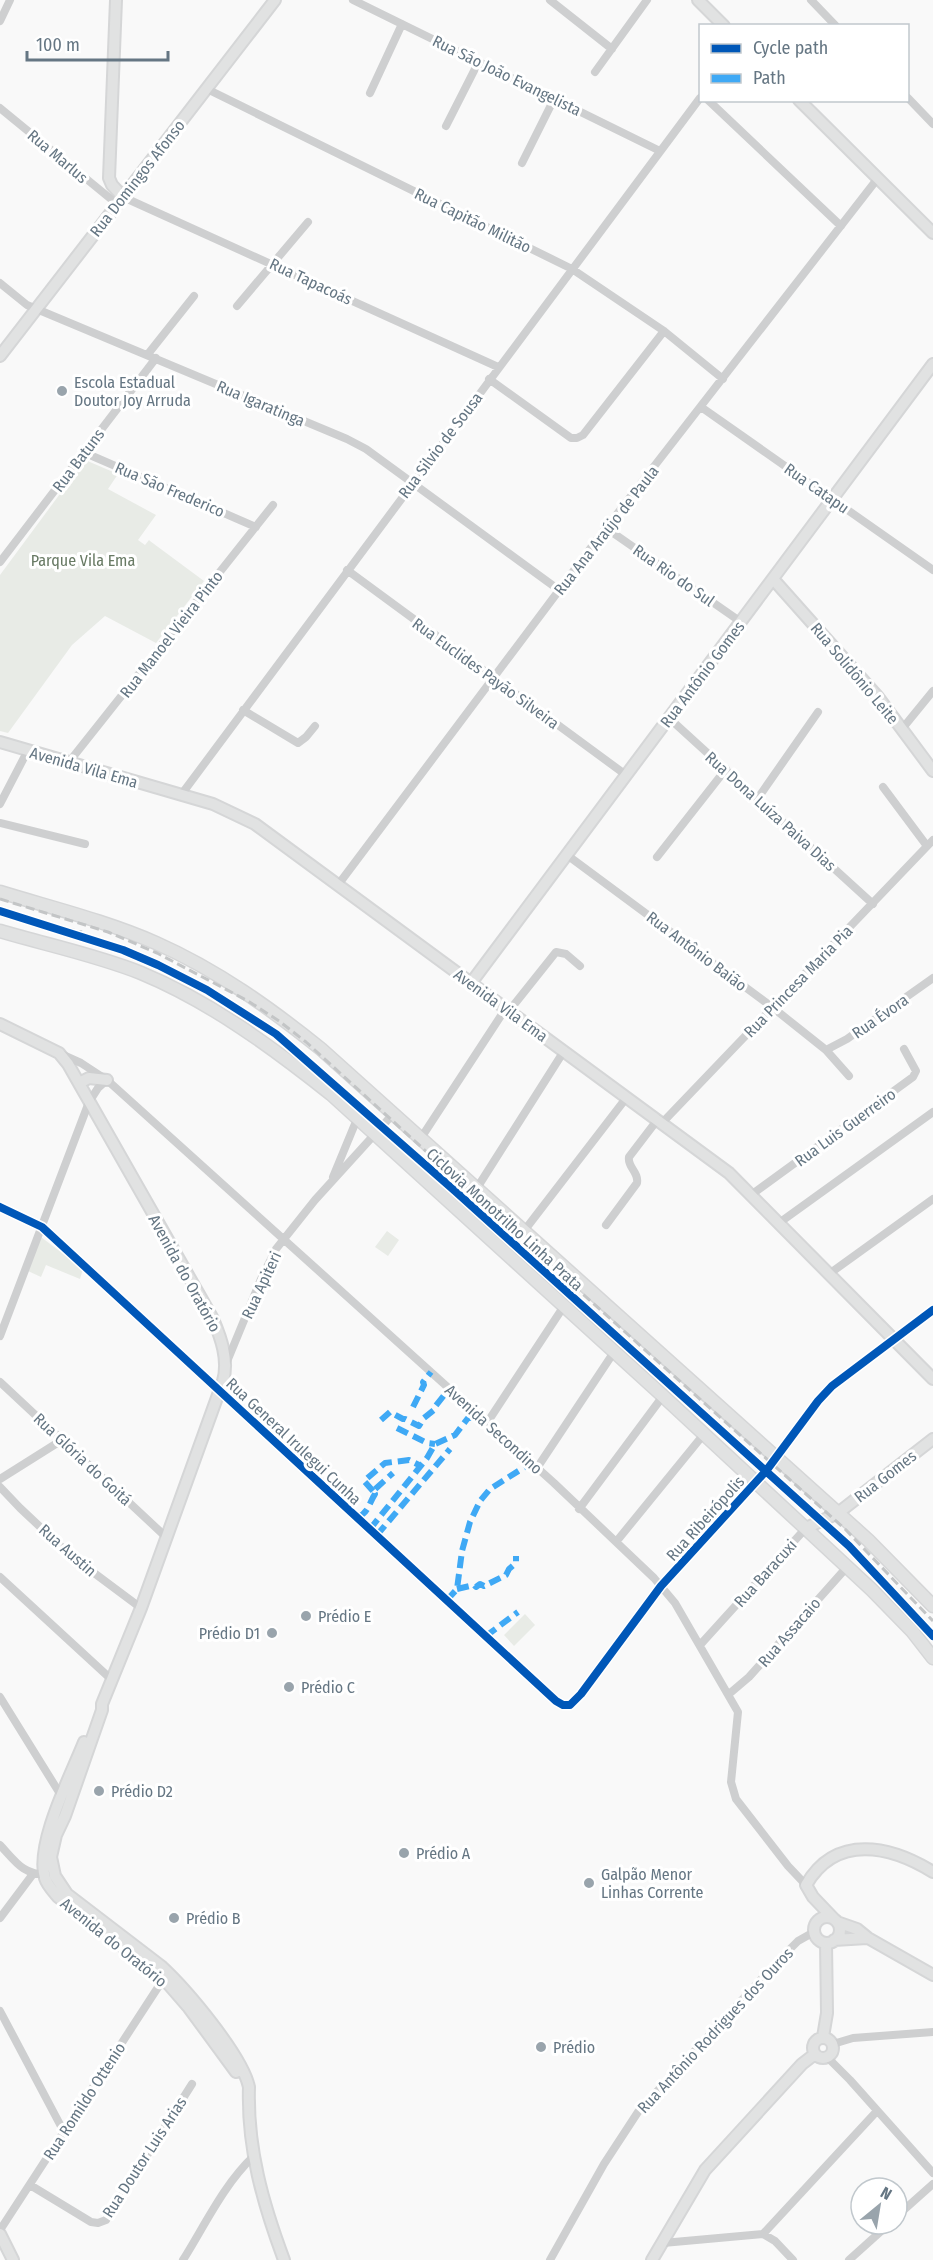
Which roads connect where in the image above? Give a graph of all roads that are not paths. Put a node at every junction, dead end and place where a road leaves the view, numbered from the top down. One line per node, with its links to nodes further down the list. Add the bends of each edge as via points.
1 (10, 0): 9 (street)
2 (275, 0): 16 (main road, Rua Domingos Afonso)
3 (353, 0): 10 (street, Rua São João Evangelista)
4 (550, 0): 13 (street)
5 (647, 0): 13 (street)
6 (698, 0): 11 (main road)
7 (811, 0): 12 (street)
8 (117, 1): 29 (main road, via 109,178)
9 (0, 21)
10 (402, 24): 14 (street, Rua São João Evangelista); 17 (street)
11 (722, 24)
12 (834, 24)
13 (612, 49): 15 (street)
14 (479, 61): 18 (street, Rua São João Evangelista); 25 (street)
15 (595, 72)
16 (207, 89): 29 (main road, Rua Domingos Afonso); 34 (street, Rua Capitão Militão)
17 (370, 93)
18 (554, 99): 26 (street, Rua São João Evangelista); 27 (street)
19 (699, 99): 26 (street, Rua Silvio de Sousa)
20 (909, 99): 24 (street)
21 (710, 102): 31 (street)
22 (802, 102): 28 (main road)
23 (0, 108): 29 (street, Rua Marlus)
24 (933, 124)
25 (446, 126)
26 (660, 151): 34 (street, Rua Silvio de Sousa)
27 (522, 163)
28 (878, 178): 31 (street, Rua Ana Araújo de Paula); 32 (main road)
29 (120, 200): 33 (street, Rua Tapacoás); 38 (main road, Rua Domingos Afonso)
30 (308, 222): 33 (street)
31 (841, 226): 46 (street, Rua Ana Araújo de Paula)
32 (933, 233)
33 (273, 263): 37 (street); 44 (street, Rua Tapacoás)
34 (572, 269): 39 (street, Rua Capitão Militão); 44 (street, Rua Silvio de Sousa)
35 (0, 283): 38 (street, Rua Igaratinga)
36 (194, 296): 40 (street)
37 (237, 306)
38 (36, 309): 40 (street, Rua Igaratinga); 41 (main road, Rua Domingos Afonso)
39 (664, 331): 45 (street, via 577,438 571,438); 46 (street, Rua Capitão Militão)
40 (148, 354): 42 (street, Rua Igaratinga)
41 (0, 356)
42 (156, 358): 48 (street, Rua Batuns); 49 (street, Rua Igaratinga, via 347,439)
43 (933, 364): 50 (main road, Rua Antônio Gomes)
44 (498, 367): 45 (street, Rua Silvio de Sousa)
45 (489, 379): 49 (street, Rua Silvio de Sousa)
46 (723, 379): 47 (street, Rua Ana Araújo de Paula)
47 (701, 407): 50 (street, Rua Catapu); 53 (street, Rua Ana Araújo de Paula)
48 (83, 452): 52 (street, Rua São Frederico); 54 (street, Rua Batuns)
49 (412, 483): 55 (street, Rua Silvio de Sousa); 58 (street, Rua Igaratinga)
50 (833, 499): 56 (street, Rua Catapu); 57 (main road, Rua Antônio Gomes)
51 (273, 505): 52 (street, Rua Manoel Vieira Pinto)
52 (256, 527): 69 (street, Rua Manoel Vieira Pinto)
53 (606, 528): 58 (street, Rua Ana Araújo de Paula); 59 (street, Rua Rio do Sul)
54 (0, 562)
55 (346, 570): 60 (street, Rua Euclides Payão Silveira); 62 (street, Rua Silvio de Sousa)
56 (933, 570)
57 (773, 579): 59 (main road, Rua Antônio Gomes); 66 (main road, Rua Solidônio Leite)
58 (559, 590): 60 (street, Rua Ana Araújo de Paula)
59 (741, 622): 64 (main road, Rua Antônio Gomes)
60 (494, 678): 72 (street, Rua Euclides Payão Silveira); 83 (street, Rua Ana Araújo de Paula)
61 (933, 692): 66 (street)
62 (243, 710): 65 (street, via 298,742); 74 (street, Rua Silvio de Sousa)
63 (819, 712): 75 (street)
64 (669, 718): 70 (street, Rua Dona Luíza Paiva Dias); 72 (main road, Rua Antônio Gomes)
65 (315, 726)
66 (902, 729): 71 (main road, Rua Solidônio Leite)
67 (0, 742): 68 (main road, Avenida Vila Ema)
68 (28, 750): 69 (main road, Avenida Vila Ema); 76 (street)
69 (69, 762): 74 (main road, Avenida Vila Ema)
70 (726, 769): 75 (street, Rua Dona Luíza Paiva Dias); 82 (street)
71 (933, 771)
72 (626, 775): 81 (main road, Rua Antônio Gomes)
73 (883, 787): 80 (street)
74 (181, 795): 83 (main road, Avenida Vila Ema, via 231,811 255,824)
75 (758, 798): 85 (street, Rua Dona Luíza Paiva Dias)
76 (0, 804)
77 (0, 823): 79 (street)
78 (933, 840): 80 (street, Rua Princesa Maria Pia)
79 (85, 844)
80 (927, 846): 85 (street, Rua Princesa Maria Pia)
81 (567, 855): 89 (main road, Rua Antônio Gomes); 90 (street, Rua Antônio Baião)
82 (657, 857)
83 (338, 885): 89 (main road, Avenida Vila Ema)
84 (0, 892): 103 (main road, via 102,923 156,943 206,968 278,1014)
85 (873, 904): 90 (street, Rua Princesa Maria Pia)
86 (0, 931): 104 (main road, via 98,958 189,997 274,1048)
87 (580, 966): 91 (street, via 566,954 556,952)
88 (933, 978): 94 (street, Rua Évora)
89 (471, 983): 91 (main road, Avenida Vila Ema)
90 (772, 1007): 94 (street, Rua Antônio Baião); 105 (street, Rua Princesa Maria Pia)
91 (508, 1010): 95 (main road, Avenida Vila Ema); 107 (street)
92 (0, 1024): 96 (main road)
93 (904, 1049): 110 (street, Rua Luis Guerreiro, via 916,1071 913,1077)
94 (826, 1050): 97 (street, Rua Antônio Baião)
95 (564, 1051): 100 (main road, Avenida Vila Ema); 109 (street)
96 (59, 1053): 98 (street, Avenida Secondino); 99 (main road, Avenida do Oratório)
97 (849, 1076)
98 (107, 1080): 99 (main road, via 96,1077); 101 (street); 117 (street, Avenida Secondino)
99 (79, 1083): 101 (main road, Avenida do Oratório)
100 (627, 1098): 105 (main road, Avenida Vila Ema); 116 (street)
101 (89, 1102): 115 (street); 124 (main road, Avenida do Oratório, via 213,1319)
102 (933, 1112): 113 (street)
103 (394, 1113): 106 (street, Rua Apiteri); 107 (main road)
104 (357, 1119): 106 (main road); 108 (street, Rua Apiteri)
105 (660, 1121): 110 (main road, Avenida Vila Ema, via 729,1173); 114 (street, Rua Princesa Maria Pia, via 629,1157 637,1183)
106 (375, 1134): 108 (street, Rua Apiteri); 119 (main road)
107 (421, 1138): 109 (main road)
108 (330, 1184): 117 (street, Rua Apiteri)
109 (477, 1188): 116 (main road)
110 (751, 1195): 113 (main road, Avenida Vila Ema)
111 (933, 1199): 118 (street)
112 (0, 1207): 115 (street, Rua General Irulegui Cunha)
113 (779, 1223): 118 (main road, Avenida Vila Ema)
114 (606, 1225)
115 (42, 1227): 121 (street); 127 (street, Rua General Irulegui Cunha)
116 (524, 1231): 133 (main road)
117 (284, 1240): 124 (street, Rua Apiteri, via 270,1259); 129 (street, Avenida Secondino)
118 (829, 1274): 122 (main road, Avenida Vila Ema)
119 (564, 1306): 123 (main road); 129 (street)
120 (933, 1310): 122 (street, Rua Ribeirópolis)
121 (0, 1336)
122 (894, 1339): 125 (main road, Avenida Vila Ema); 133 (street, Rua Ribeirópolis, via 832,1386)
123 (614, 1352): 128 (main road); 134 (street)
124 (226, 1365): 127 (main road, Avenida do Oratório)
125 (933, 1379)
126 (0, 1382): 132 (street, Rua Glória do Goitá)
127 (220, 1390): 141 (main road, Avenida do Oratório); 154 (street, Rua General Irulegui Cunha)
128 (663, 1396): 130 (main road); 138 (street)
129 (487, 1423): 134 (street, Avenida Secondino)
130 (704, 1434): 136 (main road); 142 (street)
131 (933, 1439): 139 (main road, Rua Gomes)
132 (62, 1440): 135 (street); 141 (street, Rua Glória do Goitá)
133 (776, 1458): 136 (street, Rua Ribeirópolis); 139 (main road)
134 (537, 1468): 138 (street, Avenida Secondino)
135 (0, 1479)
136 (755, 1483): 140 (main road); 145 (street, Rua Ribeirópolis)
137 (0, 1486): 147 (street, Rua Austin, via 70,1555)
138 (579, 1509): 142 (street, Avenida Secondino)
139 (838, 1513): 140 (main road, Rua Baracuxi); 146 (main road)
140 (806, 1528): 143 (main road); 148 (street, Rua Baracuxi)
141 (166, 1537): 147 (main road, Avenida do Oratório)
142 (616, 1542): 145 (street, Avenida Secondino)
143 (847, 1567): 149 (main road, via 912,1631); 151 (street, Rua Assacaio, via 749,1677)
144 (0, 1577): 150 (street)
145 (661, 1586): 148 (street, Avenida Secondino); 154 (street, Rua Ribeirópolis, via 581,1694 570,1705)
146 (933, 1606)
147 (141, 1608): 150 (main road, Avenida do Oratório)
148 (700, 1645): 151 (street, Avenida Secondino)
149 (933, 1658)
150 (112, 1680): 153 (main road, Avenida do Oratório)
151 (729, 1694): 160 (street, Avenida Secondino, via 738,1712 732,1791)
152 (0, 1696): 155 (street)
153 (102, 1704): 155 (main road, Avenida do Oratório); 156 (main road, Avenida do Oratório)
154 (563, 1705)
155 (62, 1796): 156 (street); 159 (main road, Avenida do Oratório, via 46,1842)
156 (65, 1816): 159 (main road, Avenida do Oratório)
157 (0, 1845): 159 (street, via 18,1864)
158 (933, 1872): 160 (main road, via 893,1852 856,1850 825,1863)
159 (44, 1875): 162 (street); 167 (main road, Avenida do Oratório)
160 (806, 1884): 161 (main road)
161 (813, 1897): 163 (main road); 164 (main road)
162 (0, 1918)
163 (835, 1921): 164 (main road, via 826,1917); 165 (main road); 166 (main road, via 840,1930)
164 (815, 1928): 166 (main road, via 818,1940); 190 (street, Rua Antônio Rodrigues dos Ouros, via 780,1959 638,2112)
165 (868, 1938): 166 (main road); 168 (main road)
166 (830, 1942): 171 (main road)
167 (165, 1975): 177 (street, Rua Romildo Ottenio); 178 (main road, Avenida do Oratório, via 196,2004 248,2080)
168 (933, 1975)
169 (0, 2012): 177 (street)
170 (933, 2032): 172 (street, via 853,2038)
171 (823, 2037): 172 (main road); 173 (main road, via 813,2045)
172 (833, 2044): 174 (main road)
173 (815, 2054): 174 (main road); 186 (main road, via 705,2170)
174 (827, 2057): 176 (street)
175 (192, 2084): 181 (street, Rua Doutor Luis Arias, via 106,2220 91,2222)
176 (878, 2111): 179 (street); 184 (street)
177 (64, 2132): 181 (street, Rua Romildo Ottenio)
178 (254, 2156): 188 (street, via 231,2182); 189 (main road, Avenida do Oratório, via 256,2174)
179 (933, 2173)
180 (933, 2184): 182 (street)
181 (30, 2185): 183 (street, Rua Romildo Ottenio)
182 (909, 2205)
183 (0, 2232): 187 (main road)
184 (763, 2234): 186 (street); 192 (street)
185 (876, 2236): 193 (street)
186 (663, 2243): 191 (main road)
187 (14, 2260)
188 (183, 2260)
189 (284, 2260)
190 (550, 2260)
191 (652, 2260)
192 (792, 2260)
193 (849, 2260)

